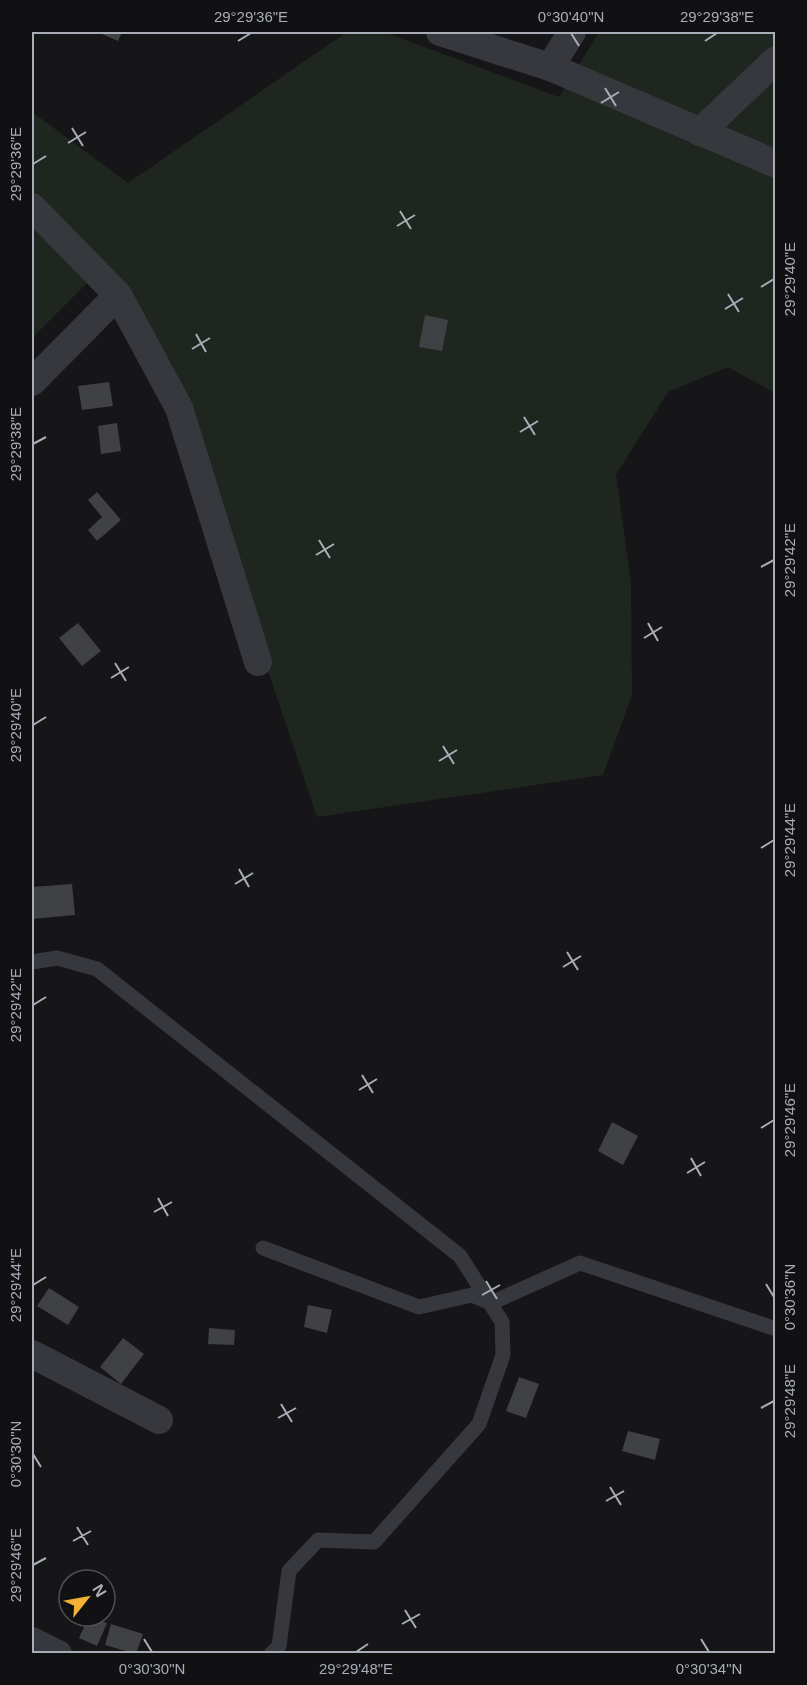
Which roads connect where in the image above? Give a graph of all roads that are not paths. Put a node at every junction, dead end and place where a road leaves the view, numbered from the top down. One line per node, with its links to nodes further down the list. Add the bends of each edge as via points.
1 (440, 32): 4 (street)
2 (572, 32): 4 (street)
3 (776, 60): 5 (street)
4 (550, 67): 5 (street)
5 (700, 132): 6 (street)
6 (776, 164)
7 (32, 207): 8 (street)
8 (118, 295): 9 (street); 10 (street, via 179,408)
9 (32, 382)
10 (258, 662)
11 (32, 963): 13 (lane, via 57,958 97,969 460,1256)
12 (263, 1248): 13 (lane, via 419,1307 472,1295)
13 (490, 1303): 14 (lane, via 580,1263); 19 (lane, via 502,1322 503,1355 479,1424 374,1542 318,1540 290,1571 279,1646)
14 (776, 1329)
15 (32, 1354): 16 (street)
16 (159, 1420)
17 (32, 1641): 18 (street)
18 (58, 1653)
19 (271, 1653)

